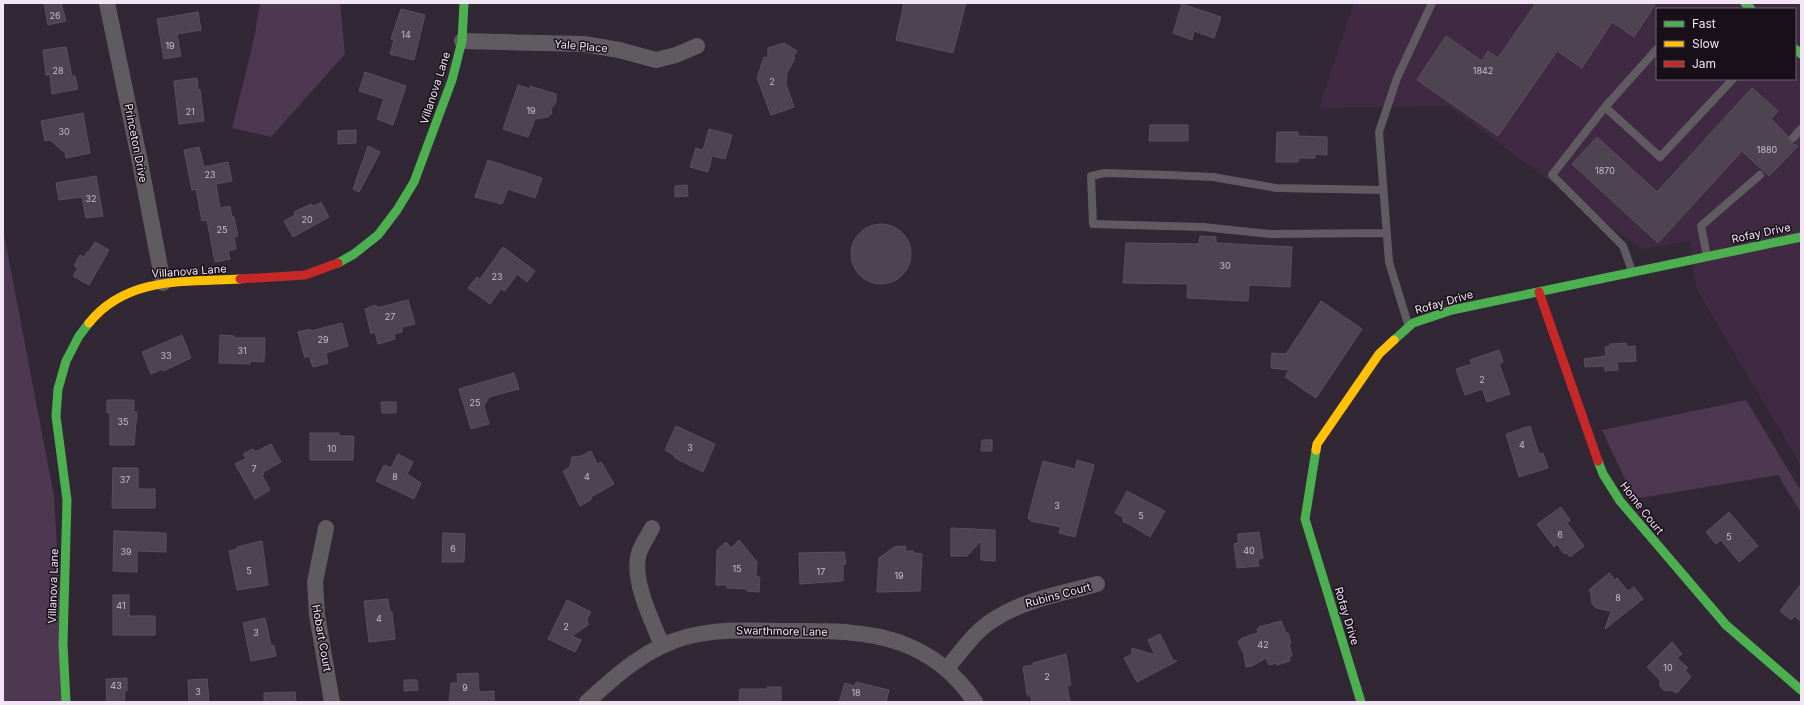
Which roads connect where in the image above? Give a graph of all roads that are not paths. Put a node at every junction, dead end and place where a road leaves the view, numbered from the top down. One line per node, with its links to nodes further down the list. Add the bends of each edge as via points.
1 (107, 3): 17 (street, Princeton Drive)
2 (464, 3): 4 (street, Villanova Lane)
3 (1432, 3): 12 (lane, via 1397,78 1379,132)
4 (462, 41): 5 (street, Yale Place, via 584,44 656,60); 17 (street, Villanova Lane, via 452,80 414,182 378,235 354,254 329,267 305,275)
5 (696, 46)
6 (1656, 50): 8 (lane)
7 (1732, 80): 8 (lane, via 1660,157)
8 (1605, 107): 16 (lane, via 1552,175 1623,246)
9 (1801, 129): 10 (lane)
10 (1793, 138)
11 (1760, 174): 15 (lane, via 1701,226)
12 (1383, 190): 13 (lane); 13 (lane, via 1276,188 1214,177 1169,174 1105,172 1091,176 1093,224 1203,228 1270,234)
13 (1387, 233): 19 (lane, via 1389,262)
14 (1801, 237): 15 (street, Rofay Drive)
15 (1708, 257): 16 (street, Rofay Drive)
16 (1632, 274): 18 (street, Rofay Drive)
17 (163, 283): 26 (street, Villanova Lane, via 139,288 96,315 79,336 66,361 58,389 56,416 67,500 63,644)
18 (1539, 292): 19 (street, Rofay Drive, via 1452,310); 25 (street, Home Court, via 1603,474 1620,501 1726,626)
19 (1409, 326): 30 (street, Rofay Drive, via 1379,354 1317,444 1305,519)
20 (326, 528): 27 (street, Hobart Court, via 315,582 317,615)
21 (652, 528): 23 (street, via 639,553 638,566 648,613)
22 (1097, 584): 24 (street, Rubins Court, via 1033,600 992,620)
23 (662, 646): 24 (street, Swarthmore Lane, via 690,636 721,630 847,632 880,636 902,643); 28 (street, Swarthmore Lane, via 624,670)
24 (947, 668): 29 (street, Swarthmore Lane)
25 (1801, 690)
26 (66, 702)
27 (332, 702)
28 (588, 702)
29 (975, 702)
30 (1361, 702)

